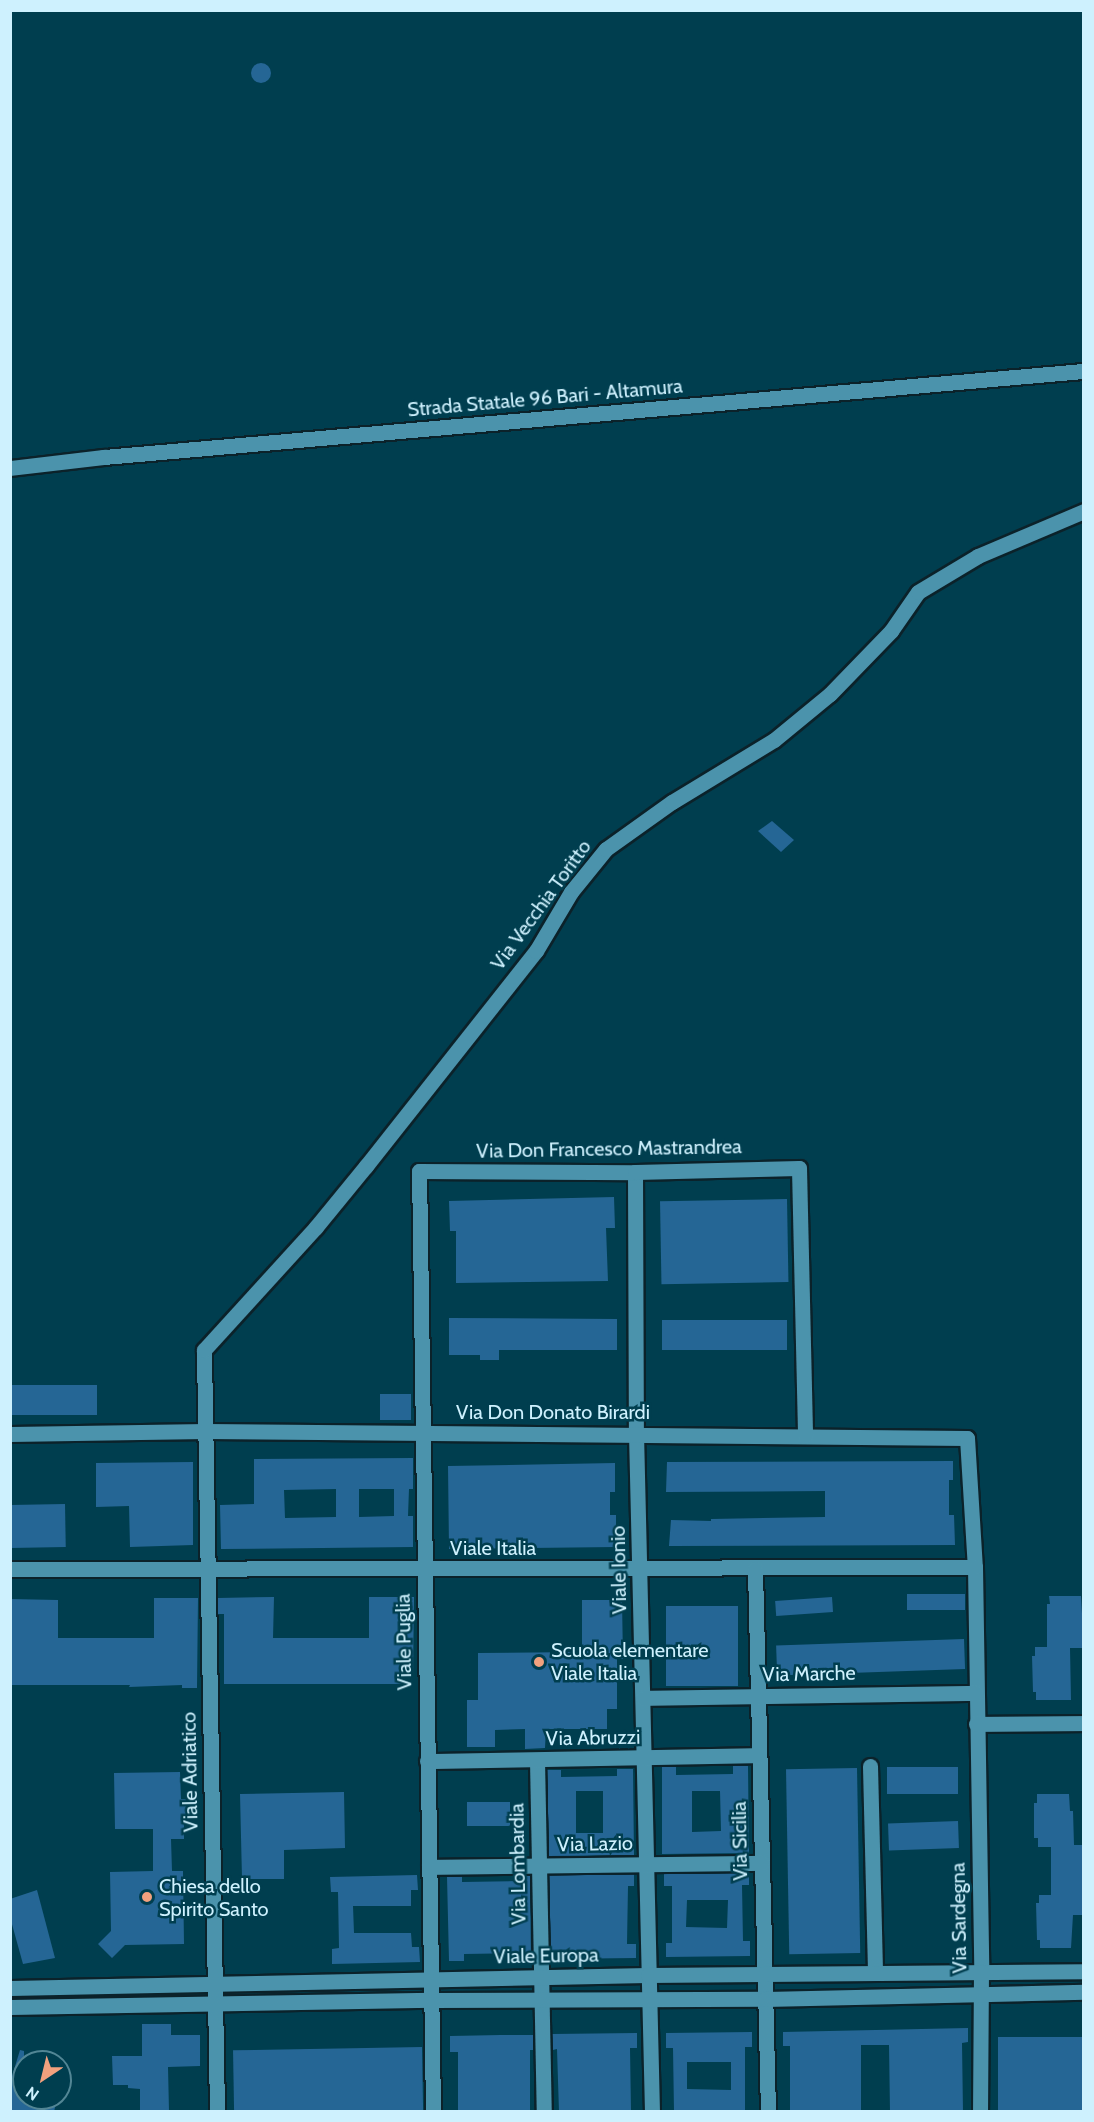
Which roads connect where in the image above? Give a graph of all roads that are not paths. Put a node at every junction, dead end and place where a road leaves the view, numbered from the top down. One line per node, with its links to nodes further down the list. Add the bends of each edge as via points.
1 (1083, 371): 2 (street, Strada Statale 96 Bari - Altamura, via 104,456)
2 (10, 468)
3 (1083, 511): 6 (street, Via Vecchia Toritto, via 978,556 918,592 891,631 830,694 774,740 672,802 606,849 571,892 536,951 366,1166 204,1350)
4 (419, 1171): 5 (street, Via Don Francesco Mastrandrea); 7 (street, Viale Puglia)
5 (635, 1172): 8 (street, Viale Ionio); 10 (street, Via Don Francesco Mastrandrea, via 799,1167)
6 (206, 1431): 7 (street, Via Don Donato Birardi); 9 (street, Via Don Donato Birardi); 11 (street, Viale Adriatico)
7 (424, 1433): 8 (street, Via Don Donato Birardi); 14 (street, Viale Puglia)
8 (636, 1433): 10 (street, Via Don Donato Birardi); 15 (street, Viale Ionio)
9 (10, 1434)
10 (805, 1436): 12 (street, Via Don Donato Birardi, via 967,1438)
11 (206, 1566): 13 (street, Viale Italia); 14 (street, Viale Italia); 38 (street, Viale Adriatico)
12 (975, 1567): 16 (street, Viale Italia); 17 (street, Via Sardegna)
13 (10, 1569)
14 (424, 1569): 15 (street, Viale Italia); 25 (street, Viale Puglia)
15 (640, 1569): 16 (street, Viale Italia); 19 (street, Viale Ionio)
16 (755, 1569): 18 (street, Via Sicilia)
17 (976, 1693): 18 (street, Via Marche); 21 (street, Via Sardegna)
18 (758, 1696): 19 (street, Via Marche); 22 (street, Via Sicilia)
19 (643, 1698): 23 (street, Viale Ionio)
20 (1083, 1723): 21 (street)
21 (976, 1724): 31 (street, Via Sardegna)
22 (759, 1755): 23 (street, Via Abruzzi); 27 (street, Via Sicilia)
23 (644, 1759): 24 (street, Via Abruzzi); 28 (street, Viale Ionio)
24 (537, 1760): 25 (street, Via Abruzzi); 29 (street, Via Lombardia)
25 (427, 1761): 30 (street, Viale Puglia)
26 (870, 1766): 33 (street)
27 (762, 1863): 28 (street, Via Lazio); 34 (street, Via Sicilia)
28 (646, 1864): 29 (street, Via Lazio); 35 (street, Viale Ionio)
29 (539, 1866): 30 (street, Via Lazio); 36 (street, Via Lombardia)
30 (429, 1867): 37 (street, Viale Puglia)
31 (981, 1971): 32 (street, Viale Europa); 33 (street, Viale Europa); 41 (street, Via Sardegna)
32 (1083, 1971)
33 (874, 1972): 34 (street, Viale Europa)
34 (765, 1973): 35 (street, Viale Europa); 44 (street, Via Sicilia)
35 (648, 1975): 36 (street, Viale Europa); 43 (street, Viale Ionio)
36 (542, 1977): 37 (street, Viale Europa); 42 (street, Via Lombardia)
37 (431, 1980): 38 (street, Viale Europa); 45 (street, Viale Puglia)
38 (216, 1984): 39 (street, Viale Europa); 46 (street, Viale Adriatico)
39 (10, 1988)
40 (1083, 1992): 41 (street)
41 (981, 1996): 44 (street); 53 (street, Via Sardegna)
42 (542, 1999): 43 (street); 45 (street); 50 (street, Via Lombardia)
43 (649, 1999): 44 (street); 51 (street, Viale Ionio)
44 (765, 1999): 52 (street, Via Sicilia)
45 (432, 2000): 46 (street); 49 (street, Viale Puglia)
46 (216, 2003): 47 (street); 48 (street, Viale Adriatico)
47 (10, 2007)
48 (217, 2112)
49 (433, 2112)
50 (544, 2112)
51 (652, 2112)
52 (768, 2112)
53 (980, 2112)

